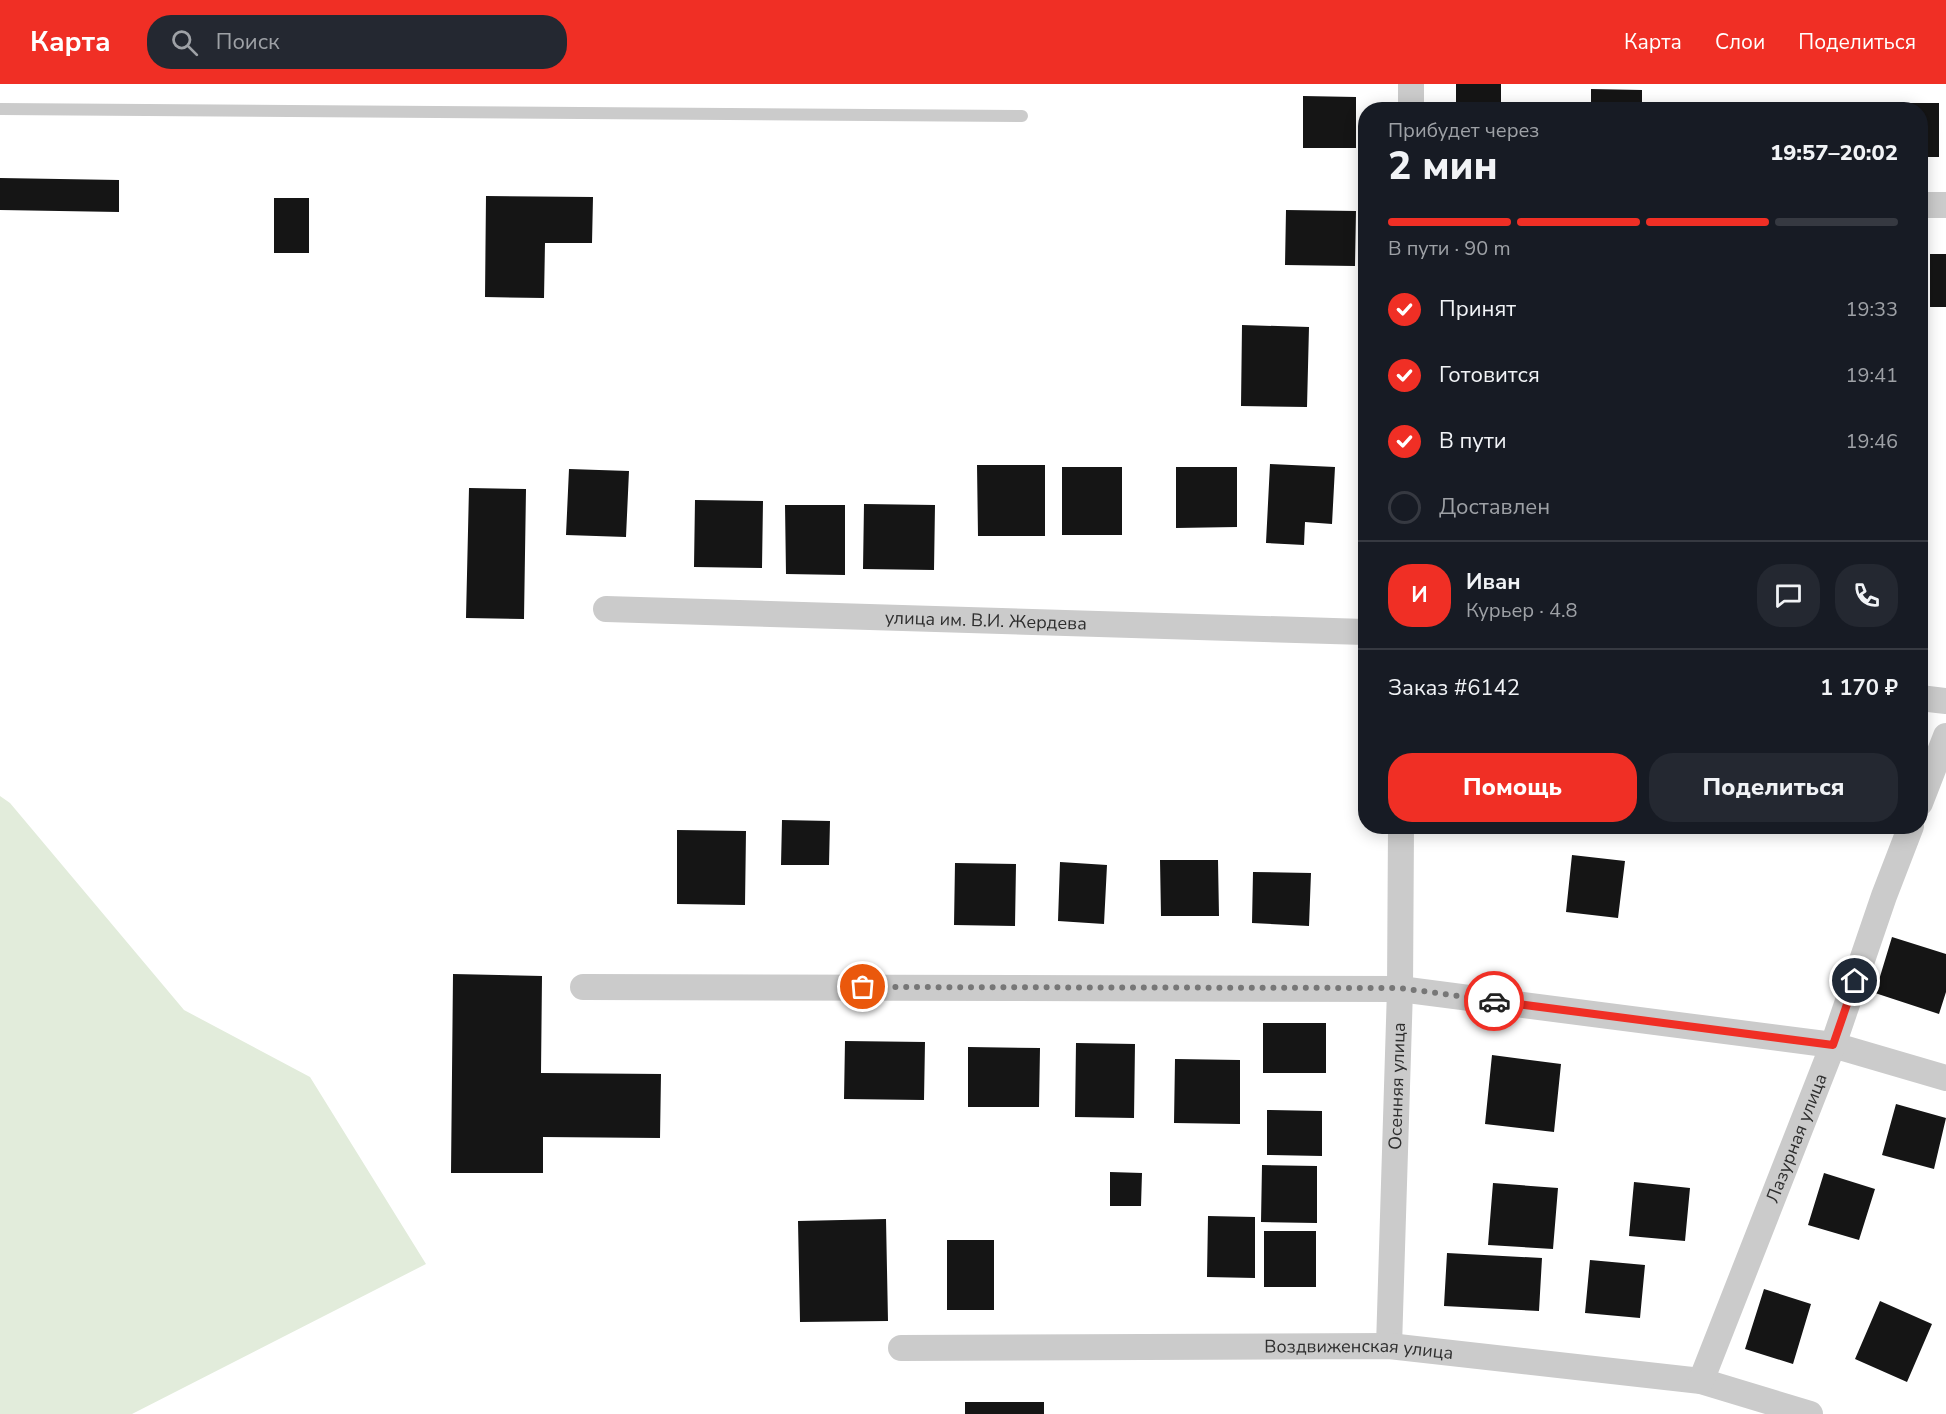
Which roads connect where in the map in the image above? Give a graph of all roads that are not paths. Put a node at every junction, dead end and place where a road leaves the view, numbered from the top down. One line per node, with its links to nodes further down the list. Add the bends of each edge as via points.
1 (1411, 84): 2 (street)
2 (1412, 102)
3 (0, 109): 4 (lane)
4 (1022, 116)
5 (1928, 205): 6 (street)
6 (1946, 206)
7 (606, 609): 8 (street, улица им. В.И. Жердева)
8 (1358, 632)
9 (1928, 699): 10 (street)
10 (1946, 701)
11 (1946, 736): 12 (street)
12 (1928, 782)
13 (1401, 834): 16 (street, Осенняя улица)
14 (1908, 834): 17 (street, Лазурная улица)
15 (583, 987): 16 (street)
16 (1400, 988): 17 (street); 19 (street, Осенняя улица)
17 (1833, 1045): 18 (street); 21 (street, Лазурная улица)
18 (1946, 1078)
19 (1389, 1346): 20 (street, Воздвиженская улица); 21 (street, Воздвиженская улица)
20 (901, 1348)
21 (1701, 1382): 22 (street, Воздвиженская улица)
22 (1810, 1414)

